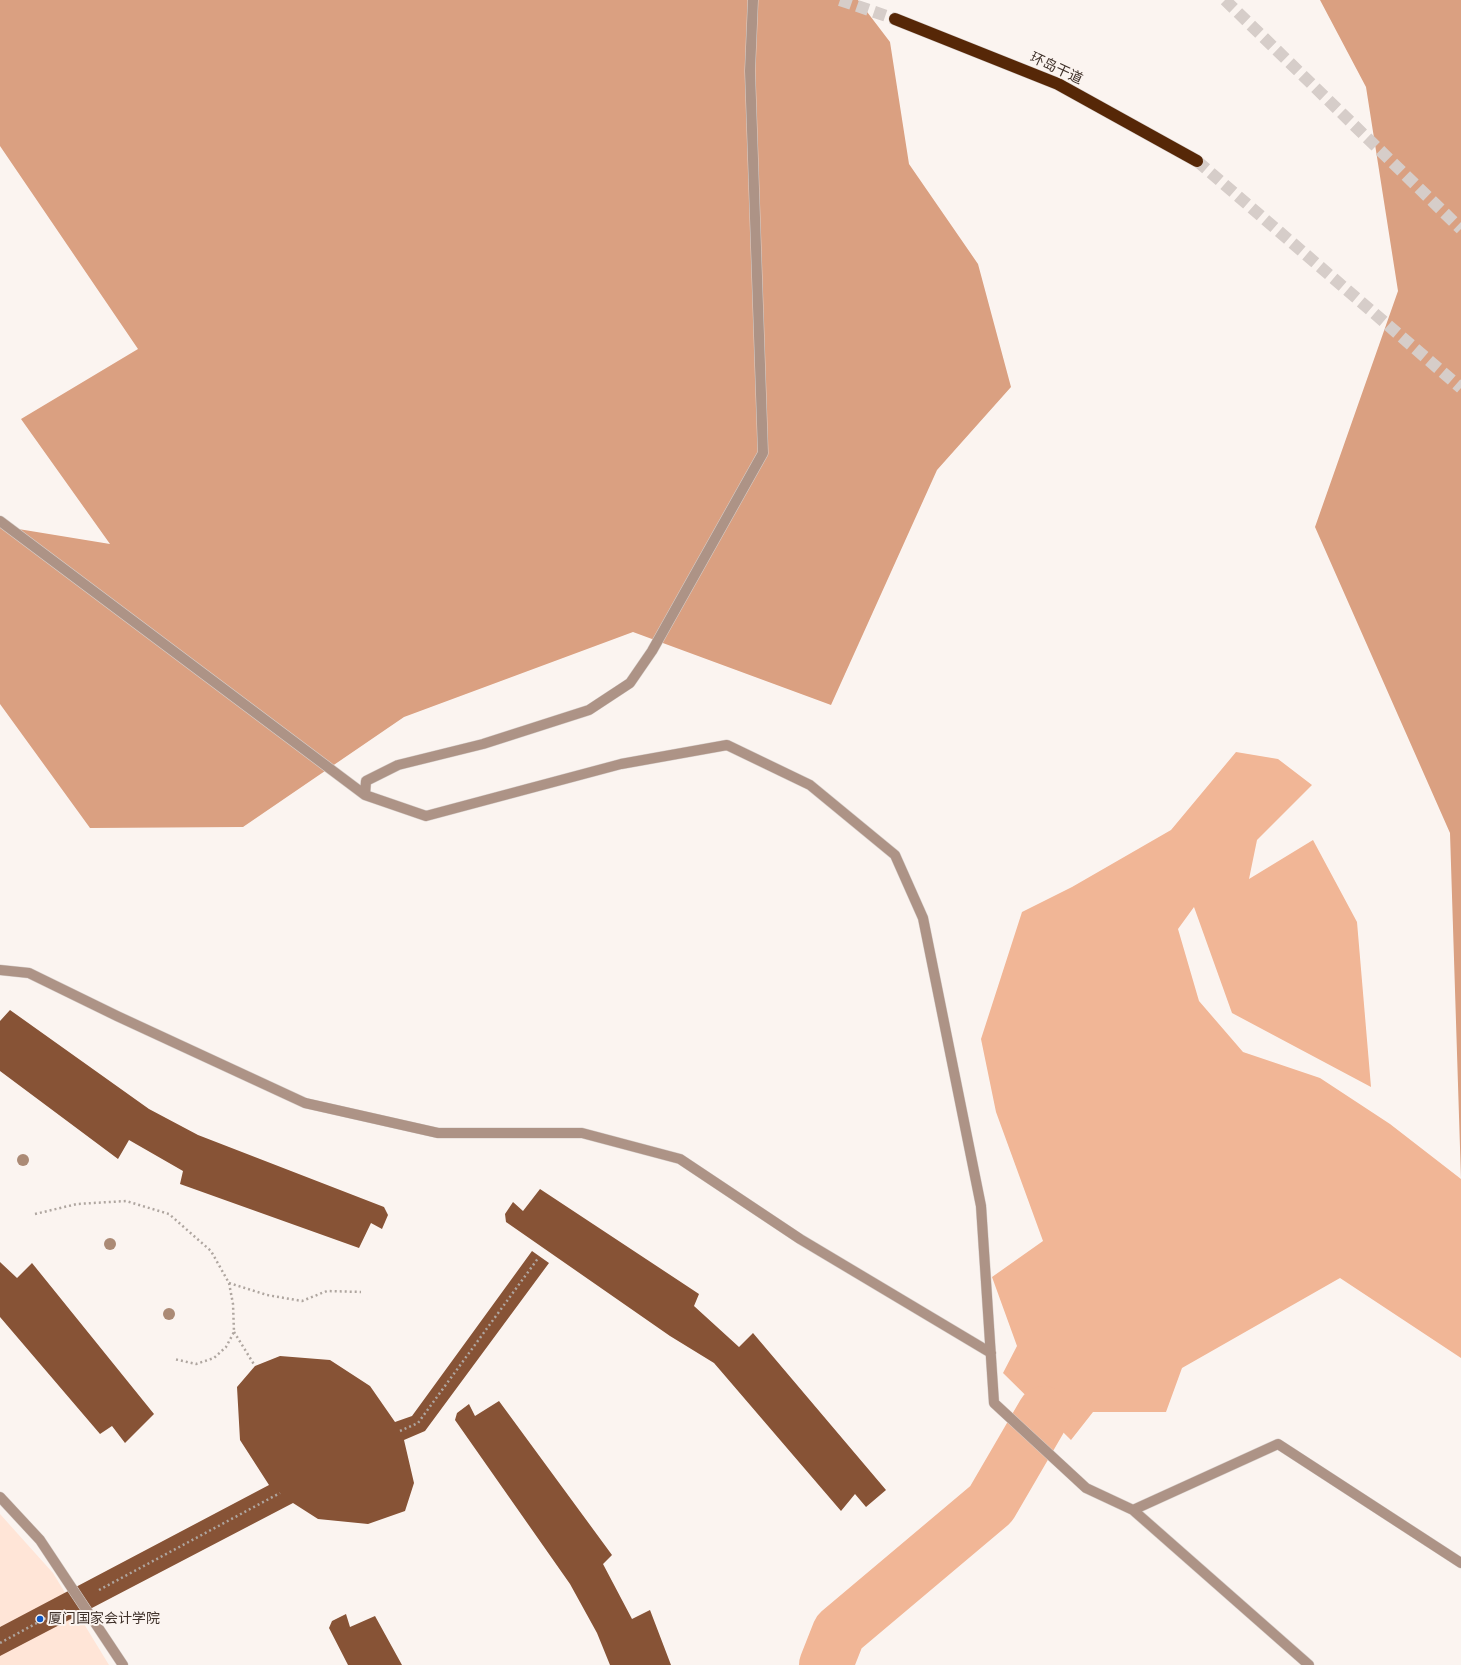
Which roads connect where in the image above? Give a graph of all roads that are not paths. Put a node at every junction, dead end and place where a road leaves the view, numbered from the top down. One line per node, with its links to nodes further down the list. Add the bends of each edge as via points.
1 (753, 0): 5 (street, via 750,71 763,453 652,651 630,683 589,710 483,744 398,765 366,781)
2 (895, 19): 3 (highway, 环岛干道, via 1058,84)
3 (1197, 162)
4 (0, 521): 5 (street)
5 (365, 794): 7 (street, via 426,816 621,764 727,745 810,785 895,855 923,918 981,1206)
6 (0, 970): 7 (street, via 28,973 305,1103 438,1133 582,1133 680,1160 800,1239)
7 (991, 1353): 9 (street, via 994,1403 1086,1488)
8 (0, 1497): 11 (street, via 40,1540)
9 (1133, 1510): 10 (street, via 1278,1444); 12 (street)
10 (1461, 1563)
11 (123, 1665)
12 (1309, 1665)

